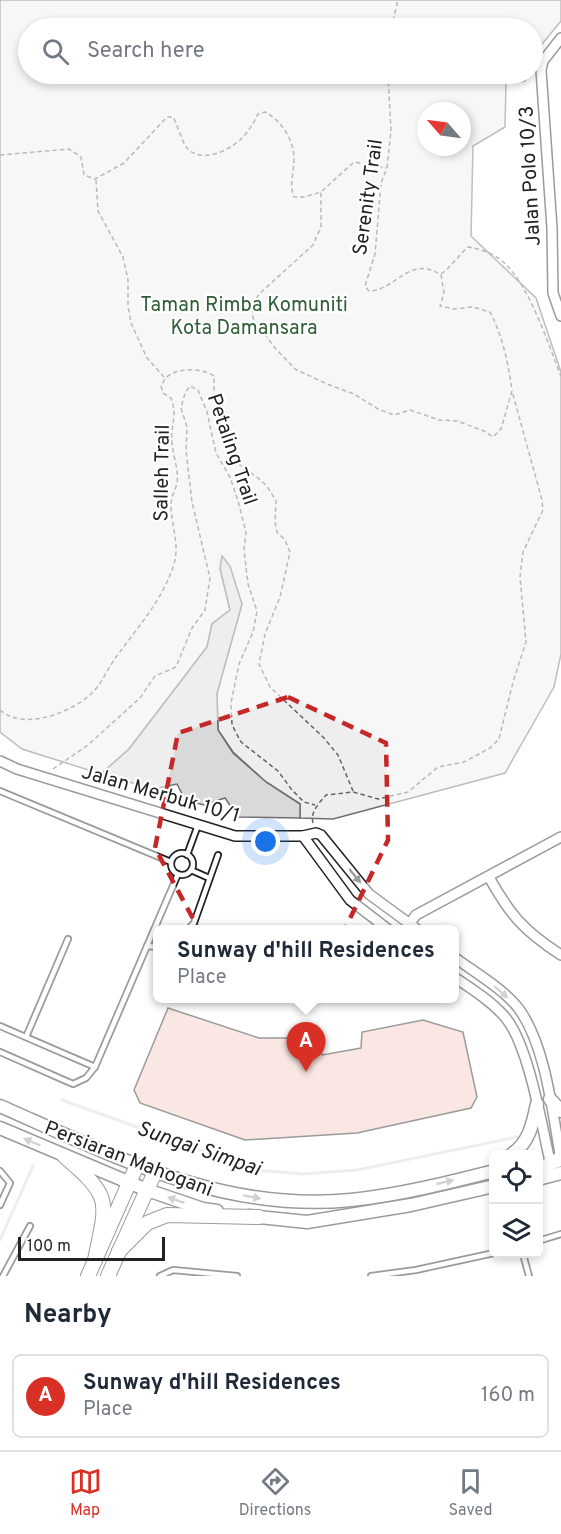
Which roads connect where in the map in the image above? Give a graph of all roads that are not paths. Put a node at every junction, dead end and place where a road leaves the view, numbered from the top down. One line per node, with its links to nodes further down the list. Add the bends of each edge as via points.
1 (561, 38): 2 (street, Jalan Polo 10/3)
2 (543, 65)
3 (542, 84): 4 (street, Jalan Polo 10/3, via 553,293)
4 (561, 316)
5 (0, 761): 7 (street, Jalan Merbuk 10/1)
6 (0, 791): 12 (lane)
7 (198, 825): 8 (street, Jalan Merbuk 10/1, via 235,836); 10 (lane)
8 (303, 836): 19 (street, via 350,900); 20 (street, Jalan Merbuk 10/1, one-way to 20, via 321,835 369,894)
9 (561, 837): 15 (street)
10 (187, 855): 12 (lane, via 177,854); 13 (lane, via 193,863)
11 (218, 855): 16 (lane)
12 (171, 862): 14 (lane)
13 (191, 870): 14 (lane); 16 (lane)
14 (178, 874): 17 (lane)
15 (489, 876): 21 (street, via 416,915); 26 (street, via 516,920)
16 (209, 878): 18 (lane)
17 (156, 925)
18 (192, 925)
19 (382, 925)
20 (406, 925)
21 (408, 925)
22 (153, 932): 24 (lane)
23 (68, 939): 30 (lane)
24 (147, 946): 25 (lane); 32 (lane)
25 (153, 947)
26 (561, 955)
27 (459, 961): 33 (street, one-way to 33, via 518,1008 536,1038)
28 (459, 981): 34 (street, via 506,1018 521,1043)
29 (0, 1026): 30 (lane)
30 (26, 1037): 32 (lane)
31 (0, 1052): 32 (lane, via 73,1083 86,1078)
32 (95, 1066)
33 (550, 1099): 36 (main road); 40 (street)
34 (537, 1104): 38 (main road, via 533,1126); 40 (street)
35 (0, 1106): 41 (main road, Persiaran Mahogani)
36 (561, 1111)
37 (0, 1128): 39 (main road, Persiaran Mahogani, one-way to 37)
38 (517, 1150)
39 (64, 1156): 46 (main road, Persiaran Mahogani); 57 (main road, via 91,1179 102,1195 104,1212)
40 (555, 1160): 45 (main road)
41 (137, 1166): 43 (main road, Persiaran Mahogani); 46 (main road)
42 (0, 1171): 49 (lane, via 10,1183)
43 (155, 1172): 44 (main road, Persiaran Mahogani, one-way to 44, via 210,1190 262,1199 306,1201 351,1200); 48 (main road)
44 (487, 1172)
45 (543, 1173)
46 (129, 1183): 48 (main road, Persiaran Mahogani); 57 (main road)
47 (489, 1185): 50 (main road, Persiaran Mahogani, via 411,1205 307,1222)
48 (147, 1190): 50 (main road, Persiaran Mahogani, one-way to 48, via 203,1209); 54 (main road)
49 (0, 1205)
50 (259, 1217): 54 (main road, via 167,1215 147,1223)
51 (30, 1226): 58 (lane)
52 (561, 1234): 53 (lane)
53 (543, 1239)
54 (119, 1251): 60 (main road)
55 (489, 1254): 63 (lane)
56 (525, 1258): 64 (lane)
57 (95, 1260): 59 (main road)
58 (3, 1276)
59 (88, 1276)
60 (108, 1276)
61 (160, 1276): 62 (lane, via 173,1270)
62 (237, 1276)
63 (371, 1276)
64 (529, 1276)

